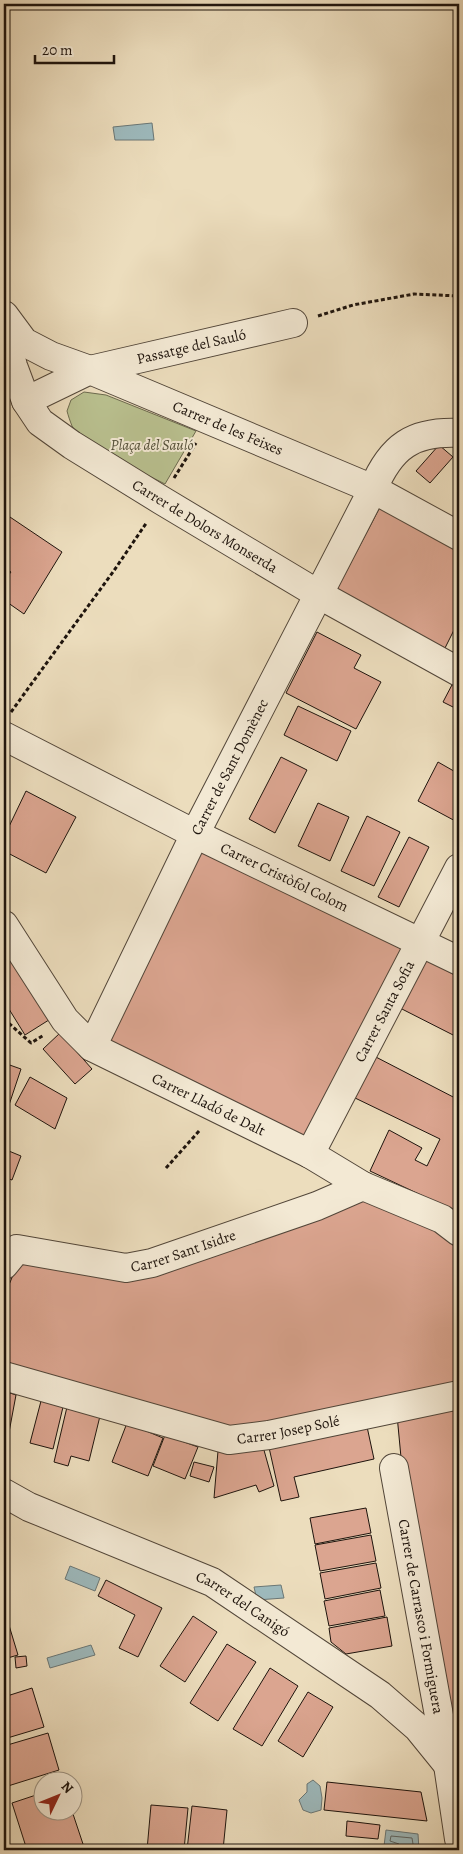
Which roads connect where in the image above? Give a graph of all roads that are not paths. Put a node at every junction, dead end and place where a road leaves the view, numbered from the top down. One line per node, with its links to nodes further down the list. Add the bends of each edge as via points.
1 (4, 315): 4 (street, Carrer de les Feixes, via 24,342)
2 (293, 324): 4 (street, Passatge del Sauló)
3 (4, 333): 5 (street, Carrer de Dolors Monserda)
4 (90, 370): 5 (street); 7 (street, Carrer de les Feixes)
5 (26, 401): 9 (street, Carrer de Dolors Monserda, via 40,422 72,445)
6 (459, 433): 7 (street, Carrer de Sant Domènec, via 439,432 413,439 381,469)
7 (373, 489): 8 (street, Carrer de les Feixes); 9 (street, Carrer de Sant Domènec)
8 (459, 536)
9 (318, 594): 10 (street, Carrer de Dolors Monserda); 12 (street, Carrer de Sant Domènec)
10 (459, 672)
11 (7, 725): 12 (street, Carrer Cristòfol Colom)
12 (195, 834): 15 (street, Carrer Cristòfol Colom); 17 (street, Carrer de Sant Domènec)
13 (459, 868): 15 (street, Carrer Santa Sofia)
14 (4, 925): 17 (street, Carrer Lladó de Dalt, via 65,1020)
15 (421, 943): 16 (street, Carrer Cristòfol Colom); 18 (street, Carrer Santa Sofia)
16 (459, 961)
17 (92, 1047): 18 (street, Carrer Lladó de Dalt)
18 (310, 1154): 19 (street, Carrer Lladó de Dalt)
19 (363, 1186): 20 (street, Carrer Lladó de Dalt, via 442,1219); 21 (street, Carrer Sant Isidre, via 317,1206 152,1263 126,1268 17,1249)
20 (459, 1232)
21 (4, 1265)
22 (4, 1376): 23 (street, Carrer Josep Solé, via 229,1440 269,1436)
23 (459, 1395)
24 (394, 1468): 26 (street, Carrer de Carrasco i Formiguera)
25 (4, 1493): 26 (street, Carrer del Canigó, via 212,1582 380,1695 418,1728)
26 (454, 1767): 27 (street, Carrer de Carrasco i Formiguera)
27 (459, 1839)

